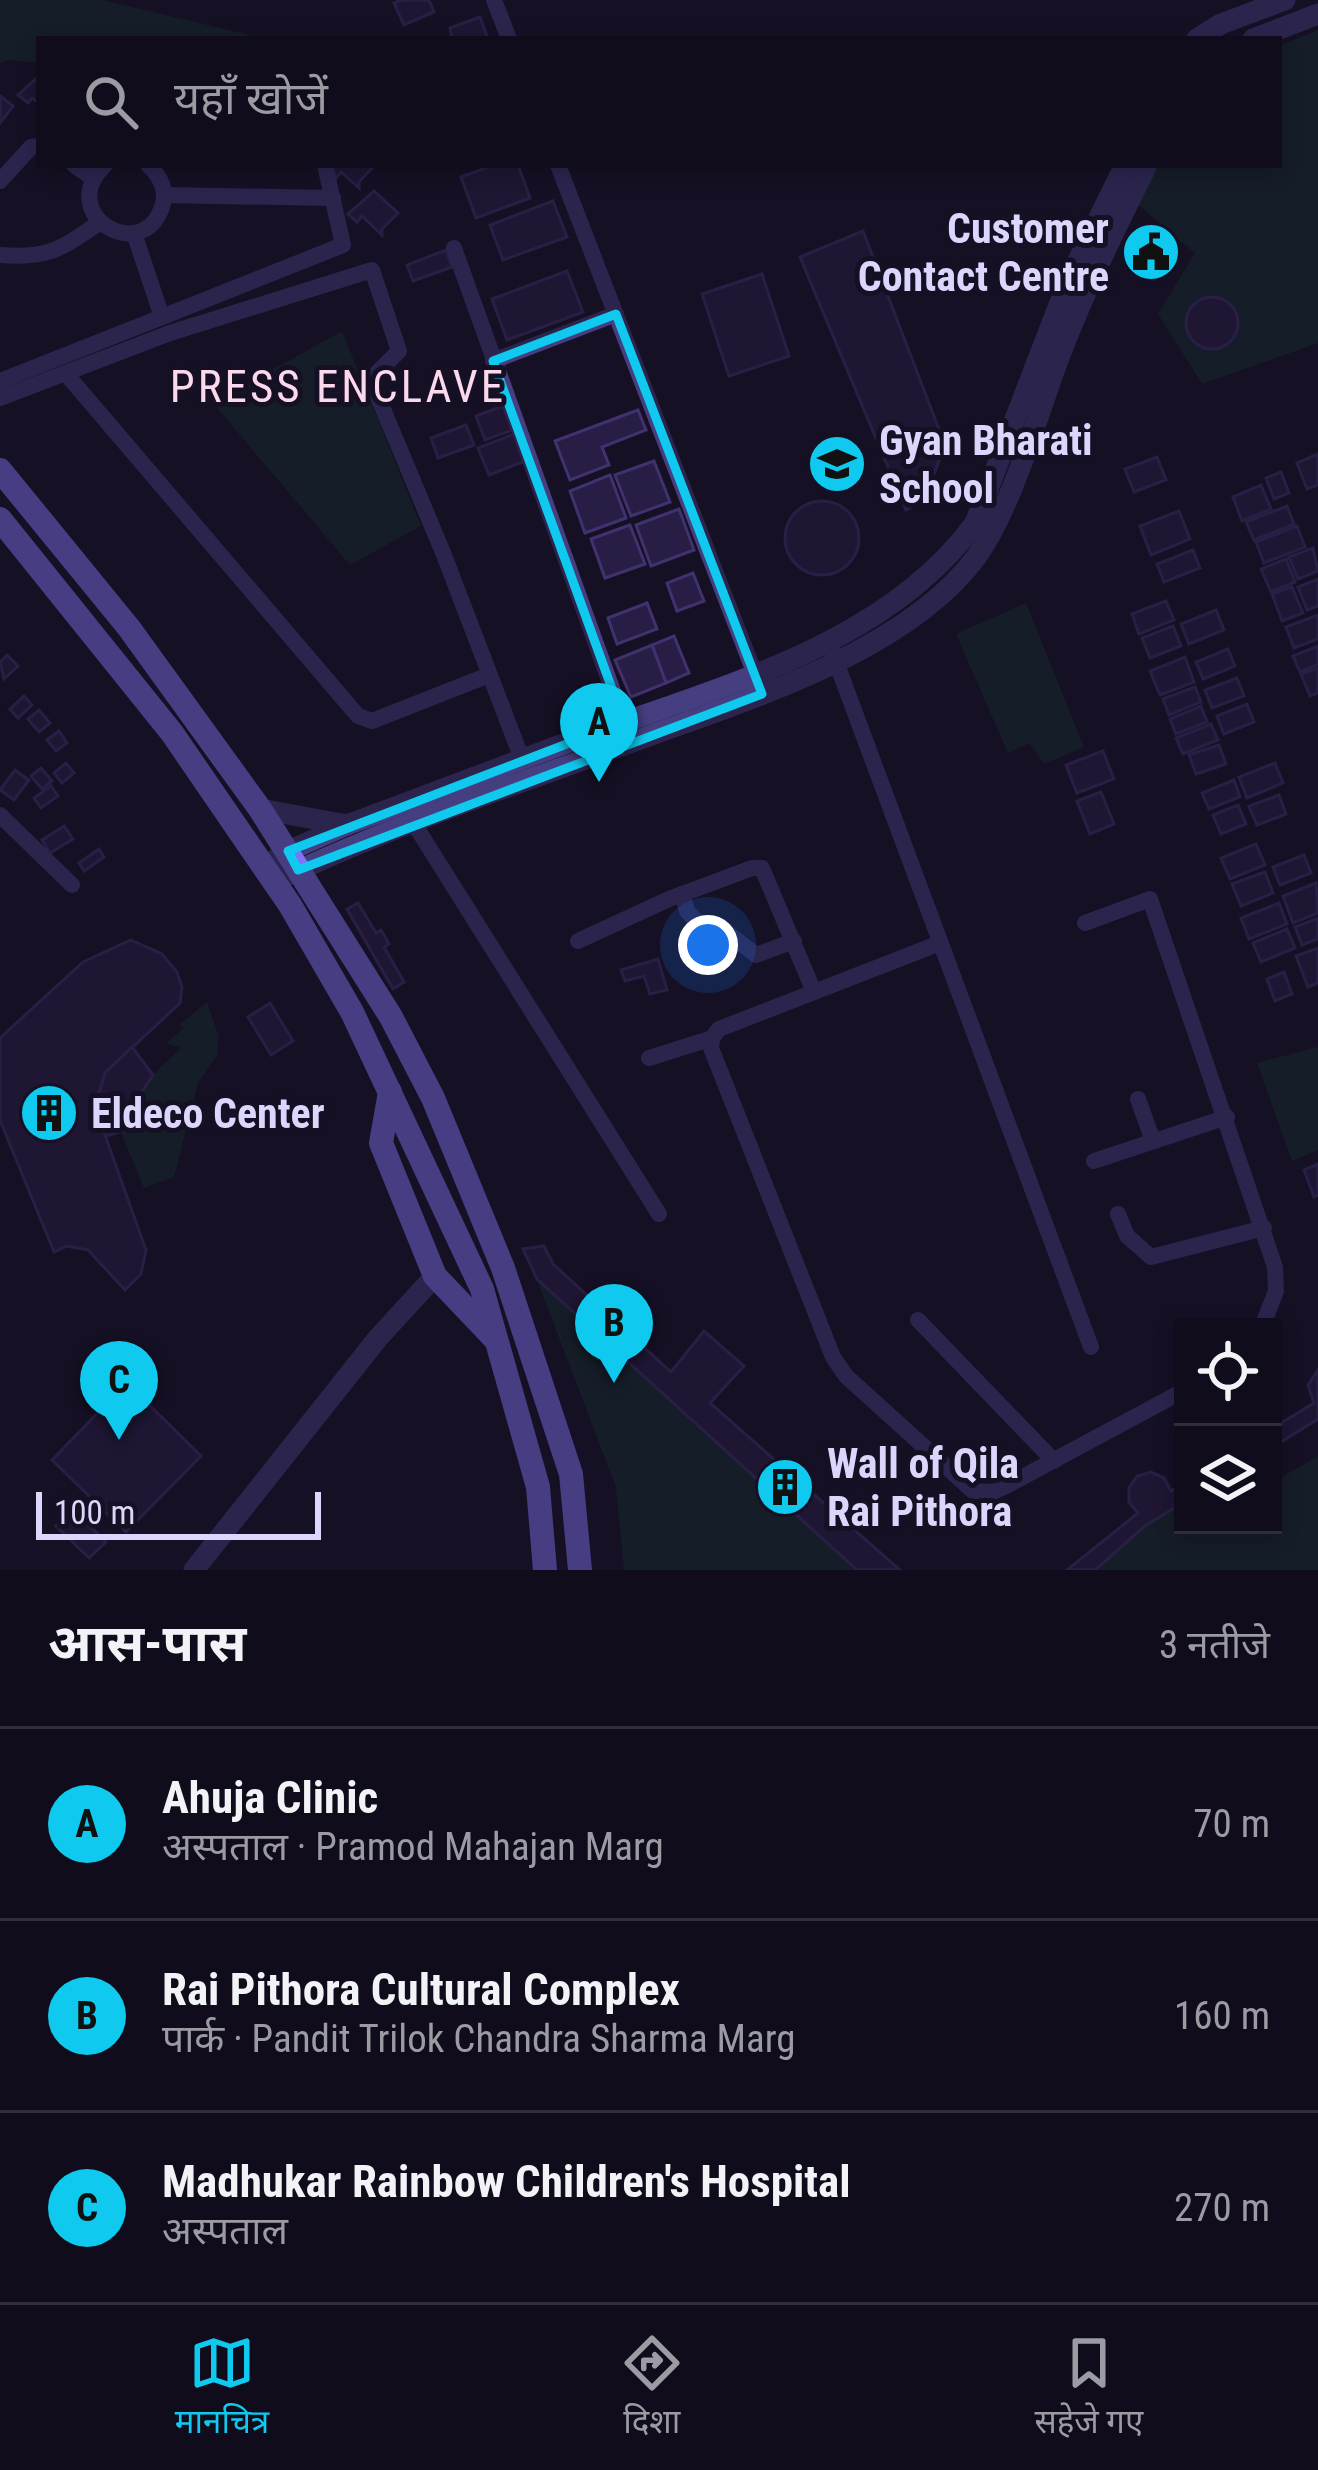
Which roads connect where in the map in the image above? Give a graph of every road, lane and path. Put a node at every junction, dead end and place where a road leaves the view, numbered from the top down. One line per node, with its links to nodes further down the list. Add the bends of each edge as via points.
1 (494, 0): 4 (street)
2 (1285, 0): 5 (street)
3 (1318, 14): 6 (street)
4 (508, 36)
5 (1201, 36)
6 (1261, 36)
7 (36, 146): 14 (street)
8 (151, 168): 15 (street)
9 (326, 168): 16 (street)
10 (559, 168): 21 (street)
11 (1124, 168): 29 (street, via 1069,279 975,524)
12 (1145, 168): 29 (street, via 1084,289 991,535 934,601)
13 (99, 172): 17 (street, via 89,200)
14 (0, 181)
15 (164, 195): 16 (street); 18 (street, via 155,221)
16 (333, 198): 22 (street, via 343,244)
17 (100, 222): 18 (street); 20 (street, via 56,253)
18 (134, 233): 22 (street)
19 (454, 248): 23 (street)
20 (0, 255)
21 (616, 314): 23 (street); 32 (street)
22 (162, 317): 25 (street)
23 (493, 361): 33 (street)
24 (67, 375): 26 (street); 31 (street, via 358,716 372,721); 31 (street, via 170,333 372,270 399,347 373,385)
25 (0, 380)
26 (0, 398)
27 (0, 470): 35 (main road)
28 (0, 519): 40 (main road, via 172,733)
29 (866, 634): 30 (street)
30 (831, 649): 32 (street); 46 (street)
31 (489, 675): 34 (street)
32 (759, 685): 33 (street); 37 (street)
33 (624, 722): 34 (street)
34 (522, 759): 38 (street)
35 (260, 808): 38 (street); 39 (main road)
36 (0, 815): 41 (street)
37 (413, 822): 39 (street); 55 (street)
38 (347, 825): 39 (street)
39 (293, 861): 40 (street); 67 (main road, via 433,1098 503,1268 572,1474)
40 (269, 874): 50 (main road, via 352,1012)
41 (72, 885)
42 (682, 895): 44 (street); 45 (street, via 700,925 716,924 756,956); 45 (street, via 762,868)
43 (1085, 923): 52 (street, via 1150,899)
44 (578, 940)
45 (794, 941): 47 (street)
46 (940, 944): 47 (street); 62 (street)
47 (814, 992): 48 (street)
48 (712, 1038): 49 (street); 64 (street, via 846,1376 973,1491 992,1492)
49 (649, 1058)
50 (389, 1092): 58 (main road, via 381,1143); 61 (main road, via 482,1289)
51 (1138, 1099): 53 (street)
52 (1227, 1117): 53 (street); 57 (street)
53 (1153, 1141): 54 (street)
54 (1094, 1161)
55 (659, 1214)
56 (1118, 1214): 57 (street, via 1126,1236 1151,1257)
57 (1264, 1228): 59 (street, via 1276,1291)
58 (435, 1276): 61 (main road); 65 (street)
59 (1266, 1318)
60 (918, 1320): 64 (street)
61 (496, 1340): 66 (main road, via 538,1487)
62 (1091, 1347)
63 (1174, 1395): 64 (street)
64 (1054, 1462)
65 (194, 1570)
66 (545, 1570)
67 (580, 1570)

